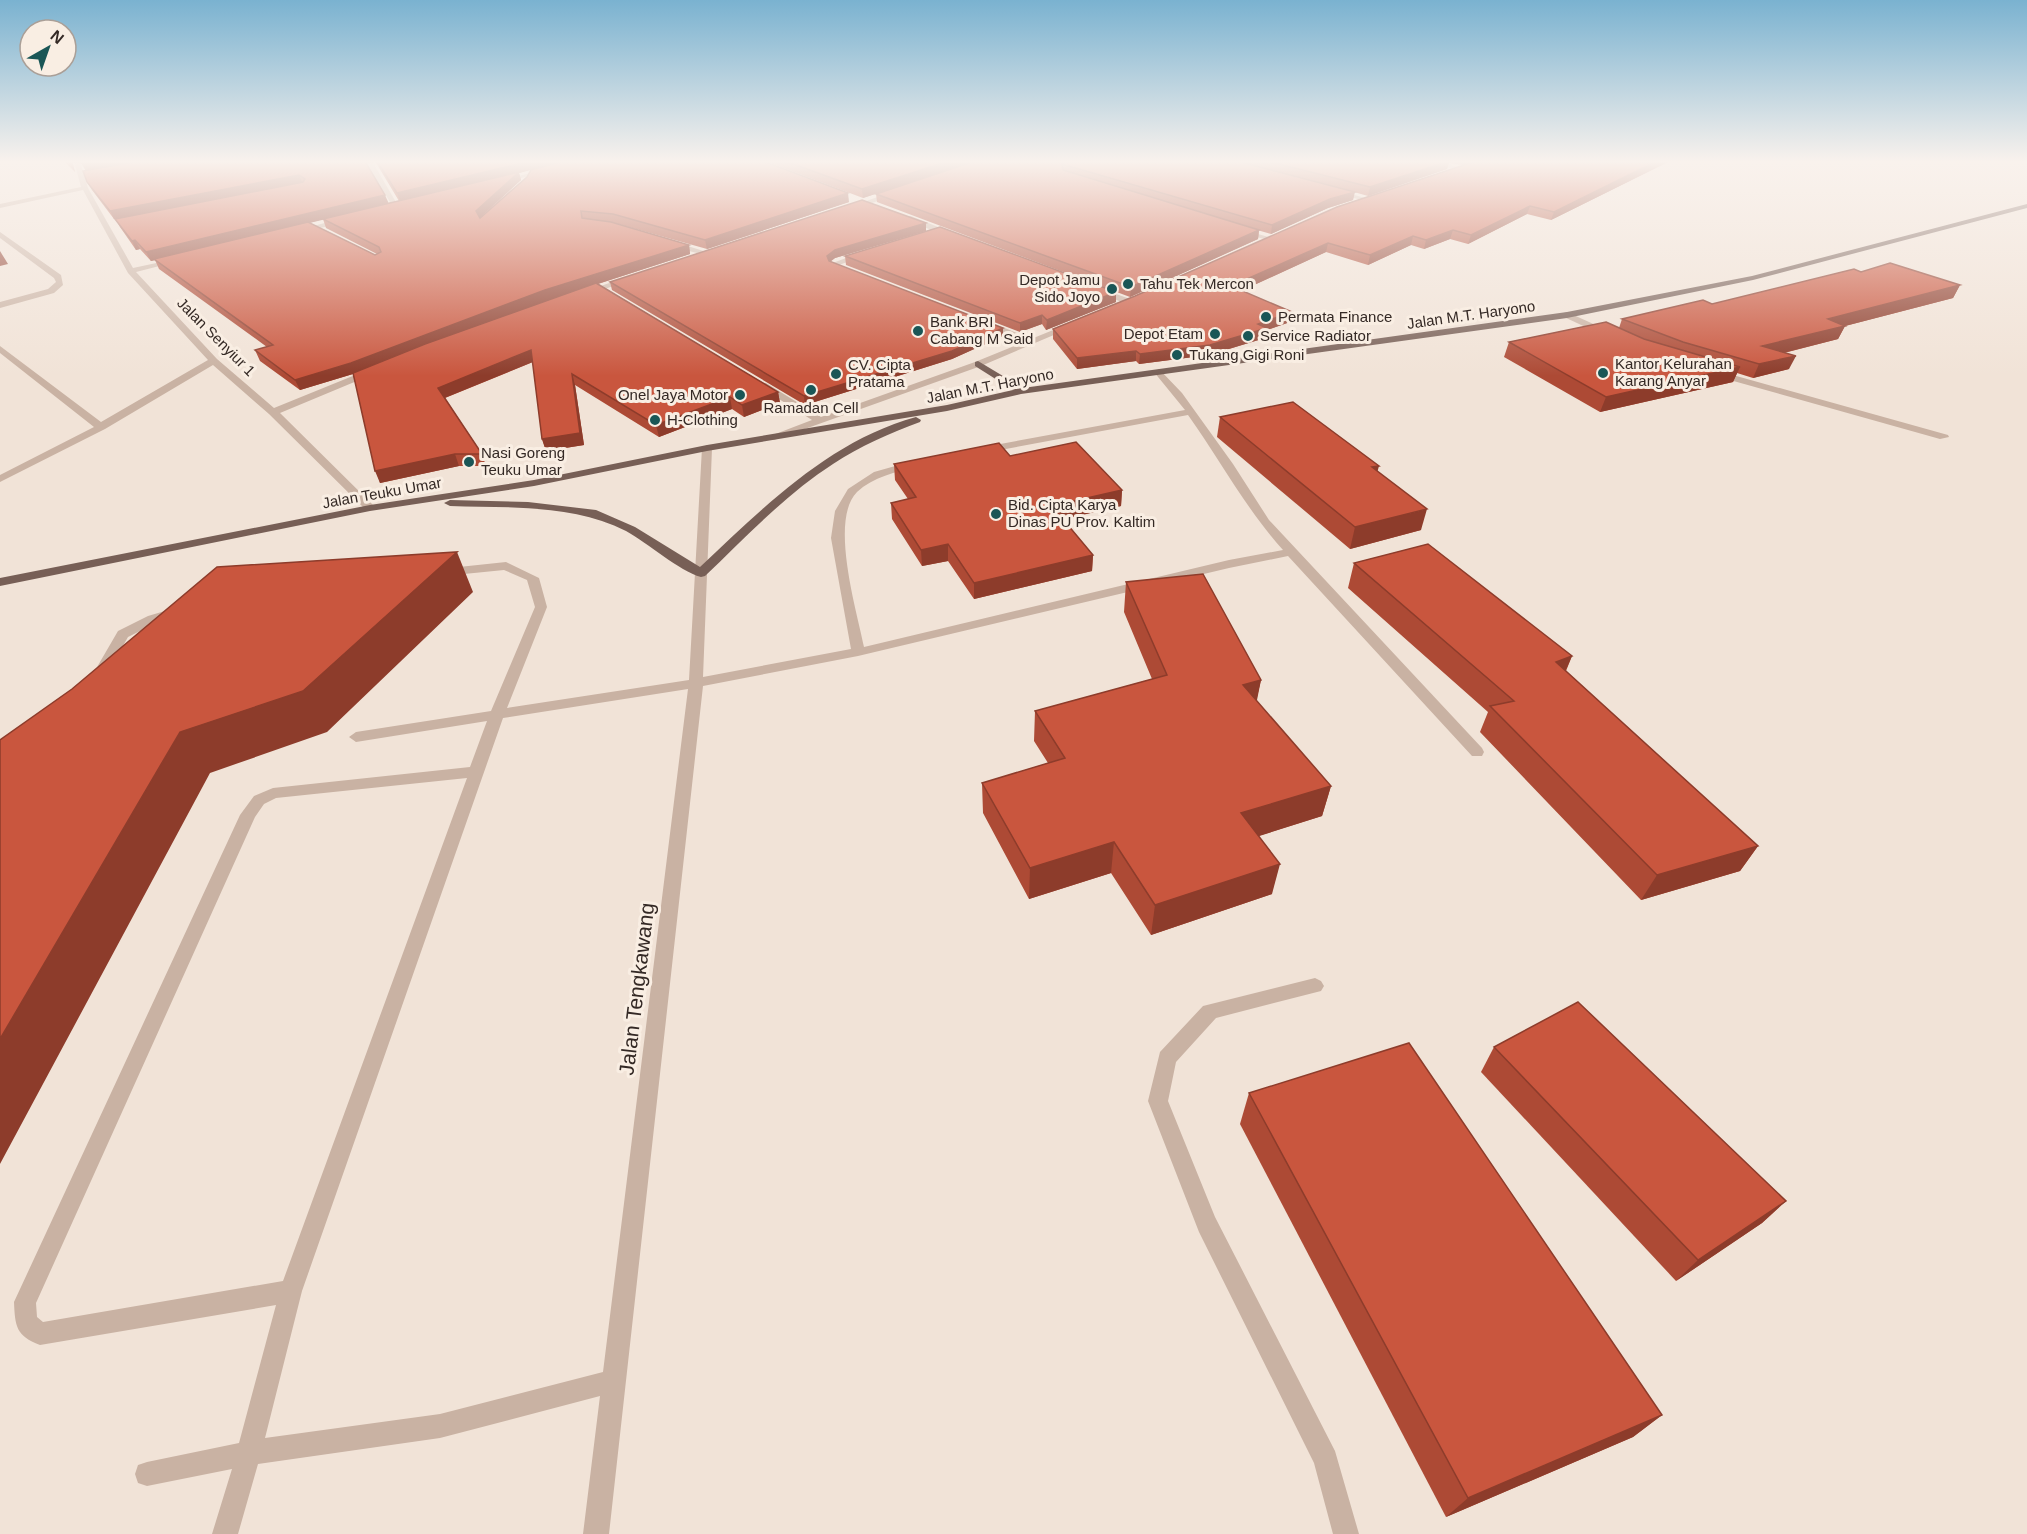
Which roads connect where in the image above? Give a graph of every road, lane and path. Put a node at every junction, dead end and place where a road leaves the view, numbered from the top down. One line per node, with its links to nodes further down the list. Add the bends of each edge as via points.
1 (110, 233): 18 (street, Jalan Senyiur 1)
2 (936, 233): 8 (street)
3 (946, 233): 10 (street)
4 (1250, 233): 9 (street)
5 (1926, 233): 29 (main road, Jalan M.T. Haryono, via 1753,278)
6 (0, 234): 27 (street, via 58,277 60,283 51,291)
7 (1279, 234): 9 (street)
8 (921, 237)
9 (1268, 238): 12 (street)
10 (964, 239)
11 (660, 242): 15 (street)
12 (1258, 243)
13 (879, 249): 20 (street, via 834,264)
14 (720, 250): 15 (street)
15 (709, 254): 17 (street)
16 (188, 257): 18 (street)
17 (687, 261)
18 (131, 271): 35 (street, Jalan Senyiur 1)
19 (644, 274): 22 (street)
20 (862, 278)
21 (1086, 285): 26 (street)
22 (600, 288): 23 (street); 25 (street)
23 (610, 294)
24 (1140, 297): 26 (street)
25 (572, 298)
26 (1130, 302): 28 (street)
27 (0, 305)
28 (1119, 306)
29 (1567, 315): 32 (street); 39 (main road, Jalan M.T. Haryono)
30 (971, 317): 33 (street)
31 (1086, 320): 33 (street)
32 (1621, 339)
33 (1031, 342): 36 (street)
34 (0, 349): 46 (street)
35 (214, 361): 43 (street, Jalan Senyiur 1); 46 (street)
36 (978, 364): 41 (main road); 45 (street)
37 (384, 367): 43 (street)
38 (1705, 370): 47 (street)
39 (1159, 372): 41 (main road, Jalan M.T. Haryono); 44 (street)
40 (751, 378): 45 (street)
41 (1021, 391): 42 (main road, Jalan M.T. Haryono)
42 (947, 408): 48 (main road, Jalan M.T. Haryono); 56 (main road, via 864,442 820,467)
43 (273, 412): 54 (street, Jalan Senyiur 1)
44 (1190, 412): 50 (street); 55 (street, via 1264,522)
45 (819, 420): 48 (street)
46 (101, 427): 52 (street)
47 (1944, 437)
48 (770, 438): 49 (main road, Jalan Teuku Umar)
49 (707, 448): 53 (main road, Jalan Teuku Umar, via 534,483); 56 (street, Jalan Tengkawang)
50 (970, 453)
51 (924, 461): 60 (street, via 878,474 852,491 841,511 837,538)
52 (0, 479)
53 (407, 503): 54 (main road, Jalan Teuku Umar); 56 (main road, via 528,505 592,512 631,529)
54 (370, 508): 58 (main road, Jalan Teuku Umar)
55 (1291, 552): 60 (street); 65 (street)
56 (701, 573): 61 (street, Jalan Tengkawang)
57 (423, 574): 63 (street, via 506,566 532,578 541,607)
58 (0, 582)
59 (192, 607): 62 (street, via 153,619 123,634)
60 (858, 652): 61 (street)
61 (696, 683): 63 (street); 69 (street, Jalan Tengkawang)
62 (90, 691)
63 (496, 717): 64 (street); 66 (street)
64 (356, 737)
65 (1477, 752)
66 (477, 772): 68 (street); 68 (street, via 273,793 259,800 248,815 25,1302 26,1323 40,1334)
67 (1315, 986): 74 (street, via 1210,1012 1167,1058 1158,1101 1206,1224 1326,1460)
68 (291, 1292): 70 (street)
69 (614, 1381): 70 (street, via 440,1426); 73 (street, Jalan Tengkawang)
70 (249, 1454): 71 (street); 72 (street)
71 (147, 1473)
72 (225, 1534)
73 (596, 1534)
74 (1346, 1534)

